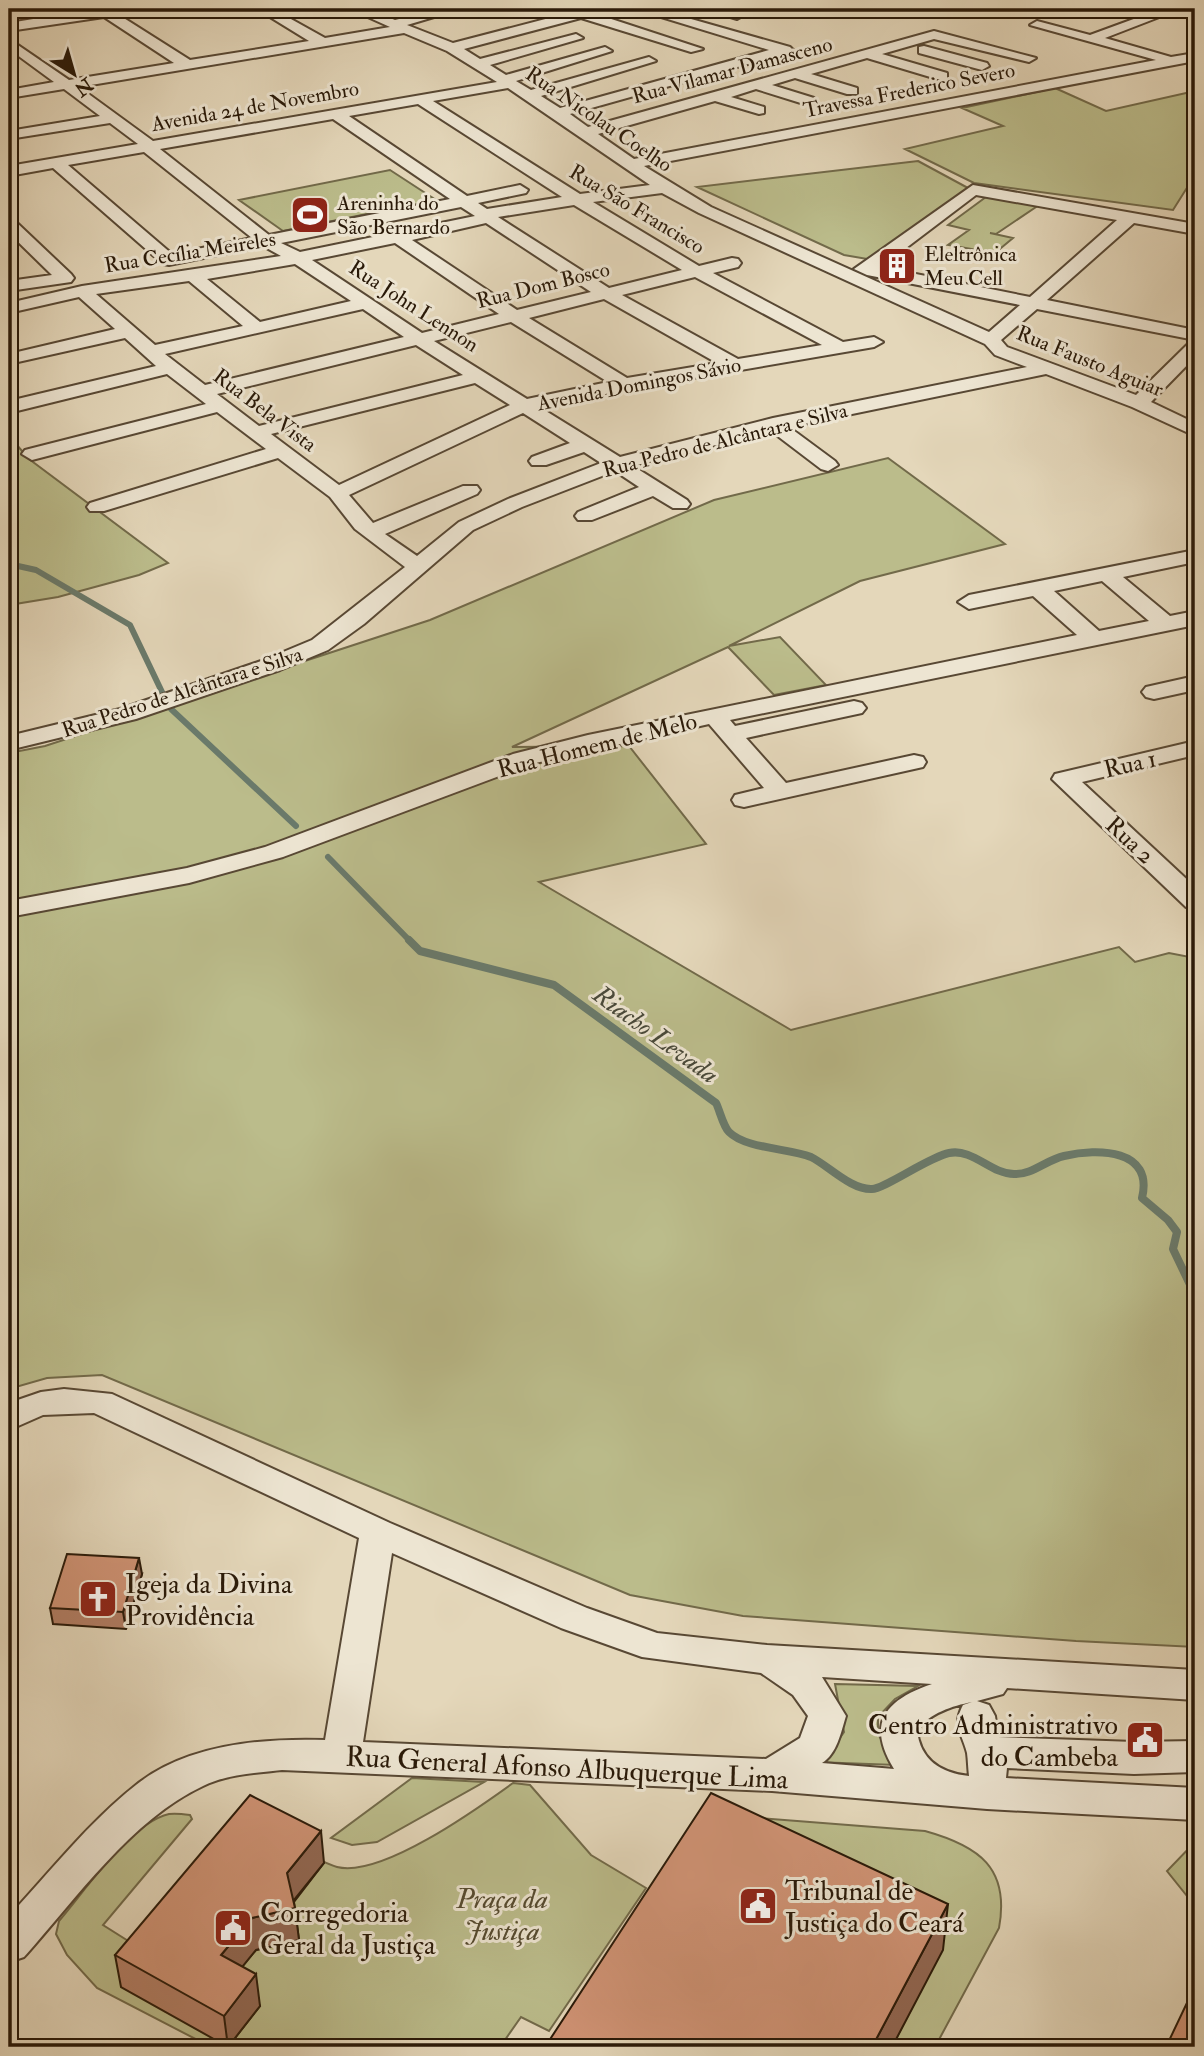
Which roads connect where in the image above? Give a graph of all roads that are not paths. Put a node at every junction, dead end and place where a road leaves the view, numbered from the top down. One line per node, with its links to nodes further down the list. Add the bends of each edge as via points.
1 (264, 9): 16 (street)
2 (357, 9): 13 (street, Rua Nicolau Coelho)
3 (454, 9): 13 (street)
4 (601, 9): 9 (street)
5 (642, 9): 22 (street)
6 (710, 9): 10 (street)
7 (1173, 9): 15 (street)
8 (116, 10): 12 (street); 28 (street)
9 (580, 14): 19 (street); 20 (street)
10 (737, 15)
11 (1037, 25): 15 (street)
12 (9, 27)
13 (400, 27): 16 (street); 19 (street, Rua Nicolau Coelho)
14 (576, 38): 30 (street)
15 (1091, 39): 26 (street)
16 (321, 42): 28 (street)
17 (9, 43): 38 (street, Rua John Lennon)
18 (901, 44): 23 (street, Rua Vilamar Damasceno); 25 (street, Rua Vilamar Damasceno, via 941,35); 31 (street)
19 (452, 48): 30 (street, Rua Nicolau Coelho)
20 (696, 49)
21 (605, 51): 37 (street, Avenida 24 de Novembro)
22 (796, 53): 29 (street); 50 (street)
23 (868, 54): 29 (street, Rua Vilamar Damasceno); 32 (street)
24 (1195, 57): 26 (street, Travessa Frederico Severo)
25 (1029, 58)
26 (1175, 60): 62 (street, Travessa Frederico Severo)
27 (649, 61): 42 (street)
28 (195, 63): 38 (street)
29 (833, 63): 33 (street); 34 (street, Rua Vilamar Damasceno)
30 (478, 64): 37 (street, Rua Nicolau Coelho)
31 (982, 66)
32 (917, 69): 35 (street); 36 (street)
33 (861, 71)
34 (793, 73): 39 (street, Rua Vilamar Damasceno); 40 (street)
35 (942, 76)
36 (886, 78)
37 (506, 82): 42 (street, Rua Nicolau Coelho); 45 (street, Avenida 24 de Novembro)
38 (64, 84): 41 (street); 44 (street, Rua John Lennon)
39 (754, 84): 43 (street, Rua Vilamar Damasceno); 46 (street)
40 (852, 91)
41 (9, 92)
42 (530, 96): 50 (street, Rua Nicolau Coelho)
43 (714, 96): 48 (street, Rua Vilamar Damasceno); 49 (street)
44 (84, 98): 47 (street); 54 (street, Rua John Lennon); 55 (street, via 60,118)
45 (418, 98): 51 (street, Avenida 24 de Novembro); 64 (street, Rua São Francisco)
46 (809, 101)
47 (9, 106)
48 (674, 107): 52 (street); 53 (street, Rua Vilamar Damasceno)
49 (759, 110)
50 (558, 113): 57 (street, Rua Nicolau Coelho)
51 (336, 114): 59 (street, Avenida 24 de Novembro); 66 (street)
52 (698, 115)
53 (633, 119): 56 (street); 57 (street, Rua Vilamar Damasceno)
54 (117, 121): 58 (street); 59 (street, Rua John Lennon); 60 (street, via 97,130 107,137)
55 (9, 127)
56 (660, 128)
57 (585, 133): 62 (street, Rua Nicolau Coelho)
58 (9, 135)
59 (146, 146): 61 (street, Avenida 24 de Novembro); 73 (street, Rua John Lennon)
60 (9, 158)
61 (56, 163): 63 (street, Avenida 24 de Novembro); 77 (street)
62 (631, 164): 65 (street, Rua Nicolau Coelho)
63 (9, 171)
64 (554, 184): 66 (street, Rua Cecília Meireles); 67 (street, Rua São Francisco)
65 (665, 188): 67 (street, Rua Cecília Meireles); 78 (street, Rua Nicolau Coelho)
66 (463, 200): 68 (street); 73 (street, Rua Cecília Meireles)
67 (577, 200): 68 (street, Rua Cecília Meireles, via 498,210); 81 (street, Rua São Francisco)
68 (488, 217): 72 (street, Rua Cecília Meireles); 86 (street)
69 (1131, 217): 71 (street); 80 (street, via 977,190 962,195); 88 (street)
70 (9, 224): 74 (street)
71 (1195, 229)
72 (398, 237): 76 (street, Rua Cecília Meireles); 90 (street)
73 (267, 242): 76 (street, Rua John Lennon); 77 (street, Rua Cecília Meireles)
74 (35, 248): 75 (street); 83 (street)
75 (9, 253)
76 (298, 258): 82 (street, Rua Cecília Meireles); 87 (street, Rua John Lennon)
77 (169, 260): 83 (street, Rua Cecília Meireles)
78 (819, 260): 80 (street); 95 (street, Rua Fausto Aguiar)
79 (732, 263): 81 (street, Rua Dom Bosco)
80 (867, 270): 88 (street)
81 (696, 271): 86 (street, Rua Dom Bosco); 97 (street, Rua São Francisco)
82 (192, 275): 85 (street, Rua Cecília Meireles); 91 (street)
83 (65, 278): 84 (street, Rua Cecília Meireles)
84 (9, 286)
85 (82, 291): 89 (street, Rua Cecília Meireles); 92 (street, Rua Bela Vista)
86 (605, 294): 90 (street, Rua Dom Bosco); 101 (street)
87 (367, 303): 91 (street); 94 (street, Rua John Lennon)
88 (1035, 304): 93 (street); 95 (street)
89 (9, 307)
90 (514, 316): 94 (street, Rua Dom Bosco); 105 (street)
91 (257, 328): 99 (street)
92 (126, 332): 99 (street, Rua Bela Vista); 100 (street)
93 (1195, 335)
94 (419, 339): 104 (street, Rua John Lennon); 106 (street, Rua Dom Bosco)
95 (991, 340): 103 (street, Rua Fausto Aguiar, via 1001,351)
96 (874, 342): 97 (street, Avenida Domingos Sávio)
97 (839, 347): 101 (street, Avenida Domingos Sávio)
98 (1195, 347): 107 (street)
99 (150, 352): 102 (street, Rua Bela Vista)
100 (9, 359)
101 (736, 366): 105 (street, Avenida Domingos Sávio)
102 (170, 368): 106 (street, Rua Bela Vista); 110 (street)
103 (1046, 369): 107 (street, Rua Fausto Aguiar); 111 (street, Rua Pedro de Alcântara e Silva)
104 (480, 376): 108 (street, Rua John Lennon); 113 (street)
105 (624, 384): 108 (street, Avenida Domingos Sávio)
106 (201, 392): 109 (street, Rua Bela Vista)
107 (1139, 403): 112 (street, Rua Fausto Aguiar)
108 (526, 405): 114 (street, Rua John Lennon); 122 (street, Avenida Domingos Sávio)
109 (220, 406): 113 (street, Rua Bela Vista); 116 (street)
110 (9, 407)
111 (773, 424): 118 (street, Rua Pedro de Alcântara e Silva); 119 (street)
112 (1195, 430)
113 (257, 432): 115 (street, Rua Bela Vista)
114 (586, 444): 117 (street); 118 (street, Rua John Lennon)
115 (282, 451): 122 (street, Rua Bela Vista); 124 (street)
116 (32, 454)
117 (539, 461)
118 (616, 464): 120 (street, Rua John Lennon); 128 (street, Rua Pedro de Alcântara e Silva, via 482,516)
119 (828, 465)
120 (656, 488): 123 (street, Rua John Lennon); 125 (street)
121 (470, 490): 126 (street)
122 (338, 493): 126 (street, Rua Bela Vista, via 345,506)
123 (680, 504)
124 (97, 507)
125 (585, 516)
126 (373, 531): 128 (street, Rua Bela Vista)
127 (1195, 556): 129 (street)
128 (418, 566): 139 (street, Rua Pedro de Alcântara e Silva, via 320,645 128,714)
129 (1106, 574): 130 (street); 133 (street)
130 (1037, 588): 131 (street); 134 (street)
131 (969, 602)
132 (1195, 618): 133 (street, Rua Homem de Melo)
133 (1166, 624): 134 (street, Rua Homem de Melo)
134 (1095, 639): 138 (street, Rua Homem de Melo)
135 (1195, 683): 136 (street)
136 (1154, 692)
137 (854, 708): 138 (street)
138 (722, 725): 143 (street); 146 (street, Rua Homem de Melo, via 522,759 336,831 240,862)
139 (9, 743)
140 (1195, 748): 142 (street, Rua 1)
141 (914, 762): 143 (street)
142 (1064, 779): 145 (street, Rua 2)
143 (781, 792): 144 (street)
144 (744, 800)
145 (1195, 901)
146 (9, 909)
147 (9, 1418): 148 (street, via 58,1399 100,1402)
148 (378, 1532): 149 (street, via 574,1618 655,1647); 153 (street)
149 (767, 1659): 150 (street); 155 (street, via 808,1682 827,1716 816,1748)
150 (1038, 1676): 151 (street); 156 (street, via 951,1690 916,1704 905,1714 899,1729 900,1746 912,1768)
151 (1195, 1685)
152 (984, 1747): 154 (street, via 1134,1758)
153 (342, 1756): 155 (street, Rua General Afonso Albuquerque Lima); 158 (street, Rua General Afonso Albuquerque Lima, via 282,1754 240,1759 194,1772 151,1795)
154 (1195, 1756)
155 (772, 1775): 156 (street, Rua General Afonso Albuquerque Lima)
156 (936, 1788): 157 (street, Rua General Afonso Albuquerque Lima)
157 (1195, 1804)
158 (9, 1944)

